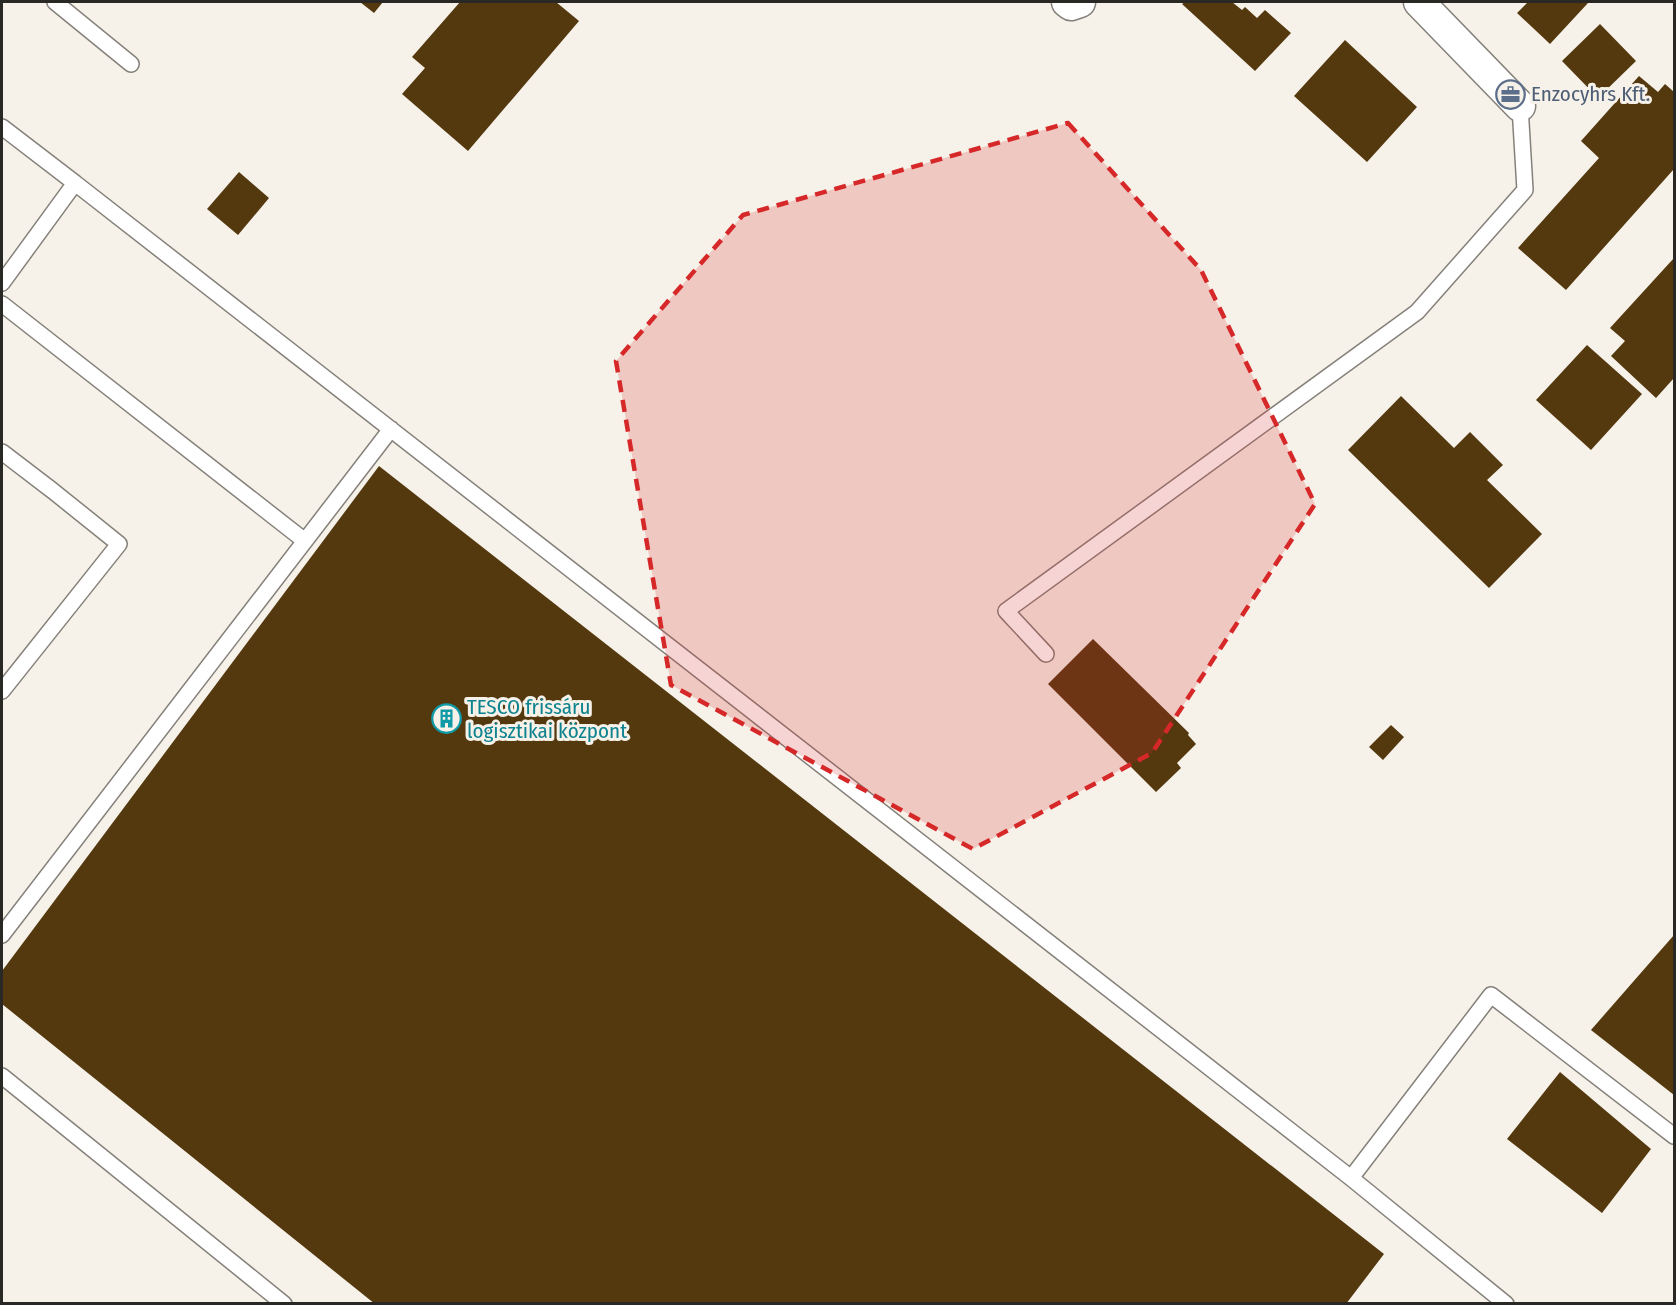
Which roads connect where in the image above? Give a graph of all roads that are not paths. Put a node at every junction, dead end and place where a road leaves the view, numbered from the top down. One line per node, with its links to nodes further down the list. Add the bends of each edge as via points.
1 (55, 2): 5 (lane)
2 (1067, 2): 3 (street)
3 (1080, 2)
4 (1419, 2): 6 (street)
5 (131, 64)
6 (1520, 106): 14 (lane, via 1525,190 1417,312 1006,611)
7 (2, 127): 8 (lane)
8 (75, 183): 9 (lane); 11 (lane)
9 (2, 283)
10 (2, 304): 13 (lane)
11 (391, 429): 13 (lane); 19 (lane)
12 (2, 453): 15 (lane, via 119,544)
13 (305, 541): 16 (lane)
14 (1046, 654)
15 (2, 691)
16 (2, 935)
17 (2, 1076): 20 (lane)
18 (1674, 1136): 19 (lane, via 1491,995)
19 (1350, 1178): 21 (lane)
20 (284, 1304)
21 (1506, 1304)

